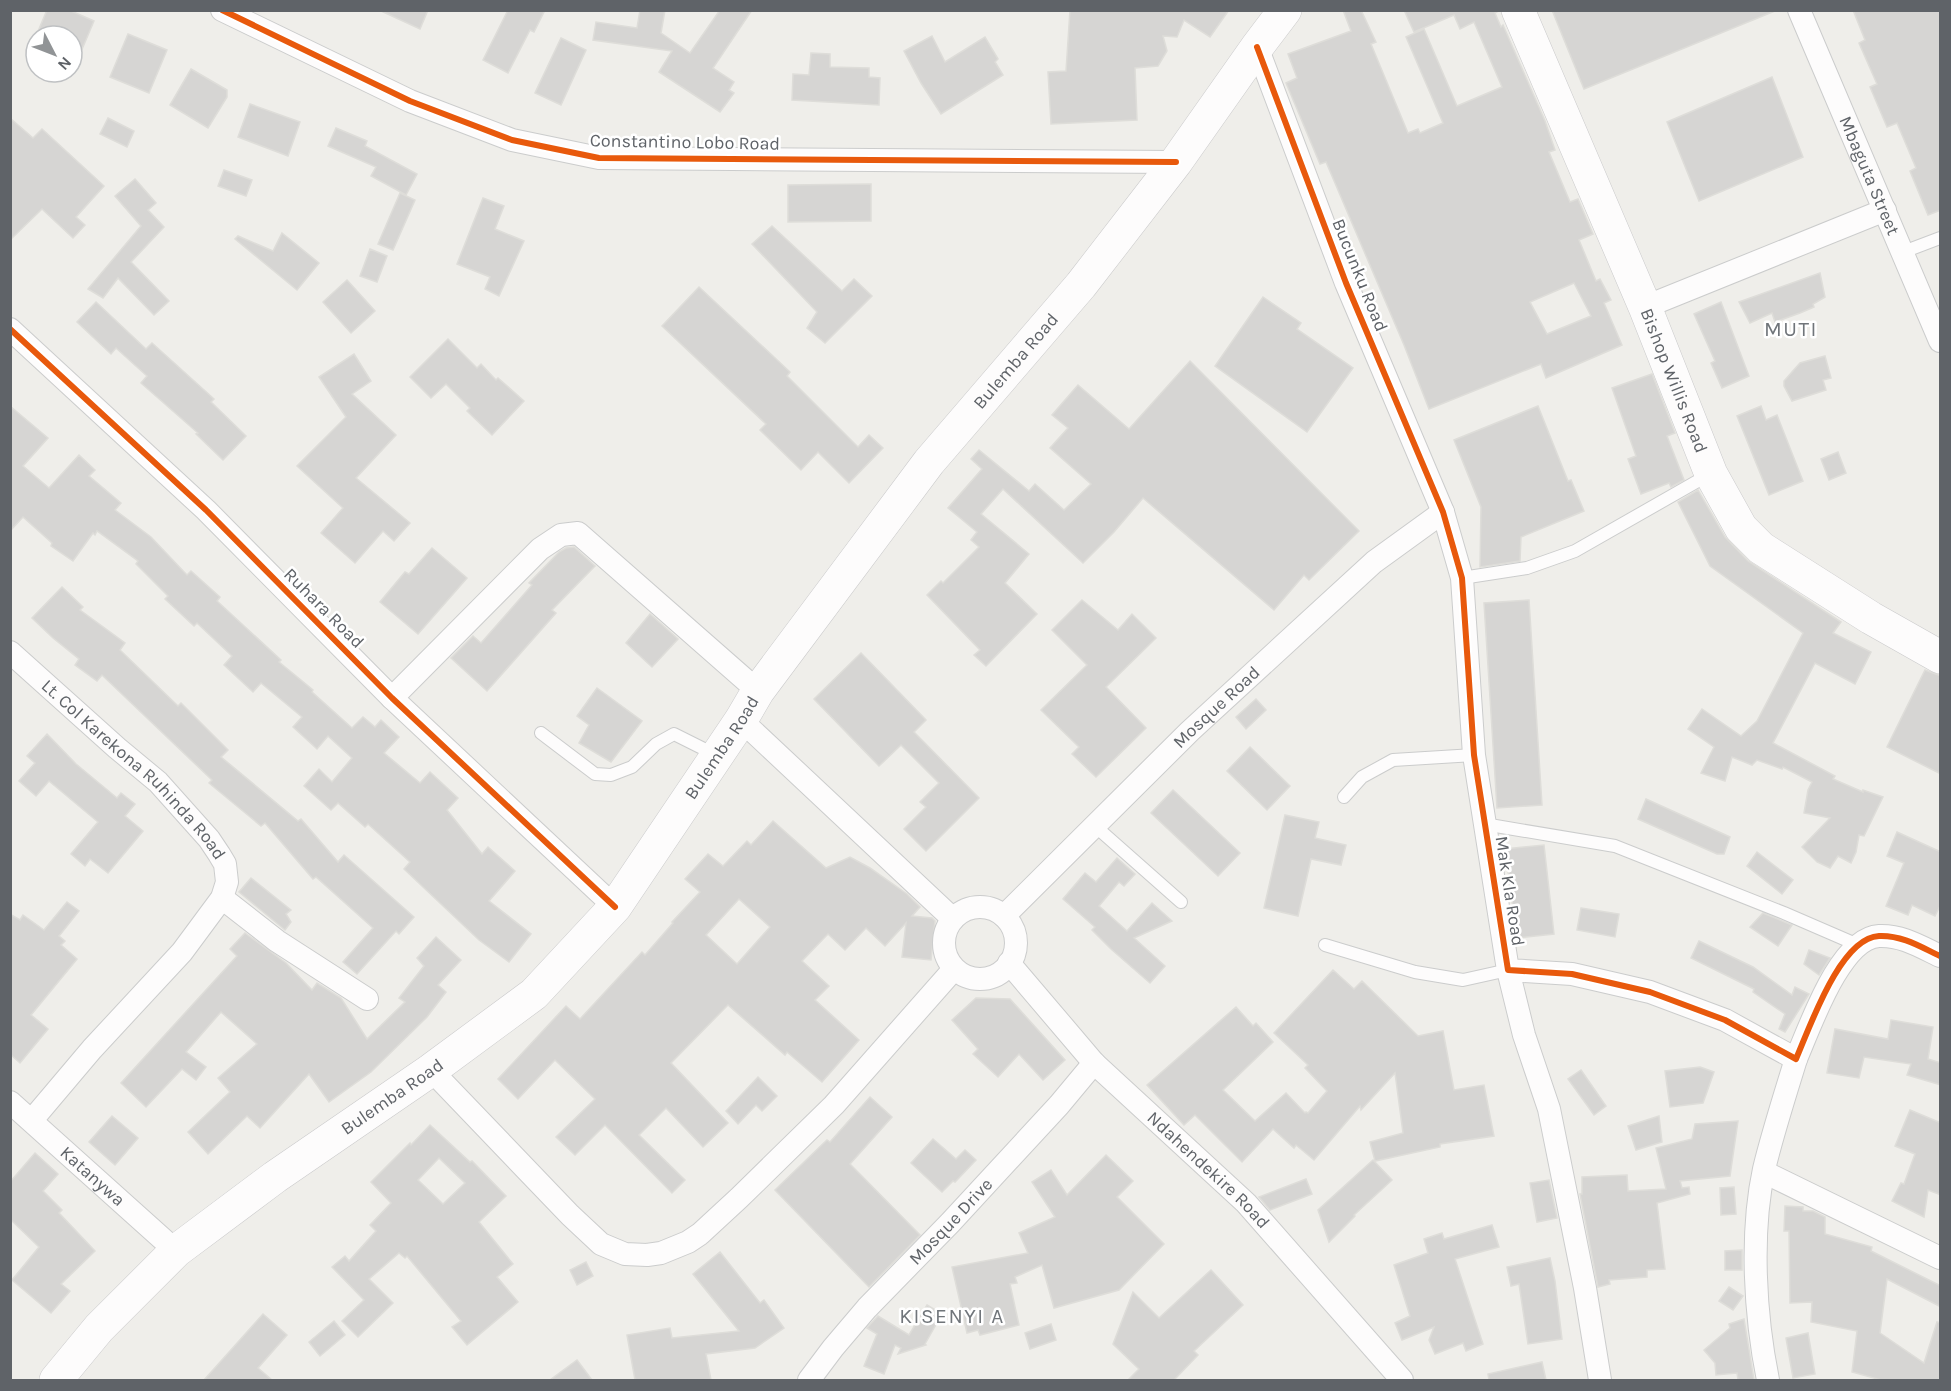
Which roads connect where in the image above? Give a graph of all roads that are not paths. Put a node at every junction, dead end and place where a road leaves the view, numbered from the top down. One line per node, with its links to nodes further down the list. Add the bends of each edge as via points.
1 (222, 10): 6 (street, Constantino Lobo Road, via 410,101 512,140 599,158)
2 (1285, 10): 5 (main road, Bulemba Road)
3 (1518, 10): 10 (main road, Bishop Willis Road)
4 (1799, 10): 7 (street, Mbaguta Street)
5 (1257, 47): 6 (main road, Bulemba Road); 14 (street, Bucunku Road, via 1346,283)
6 (1176, 162): 18 (main road, Bulemba Road, via 1080,285 928,462)
7 (1885, 210): 9 (street, Mbaguta Street); 10 (street)
8 (1941, 238): 9 (lane)
9 (1903, 252): 12 (street, Mbaguta Street)
10 (1645, 307): 13 (main road, Bishop Willis Road)
11 (10, 329): 19 (street, Ruhara Road, via 206,510)
12 (1941, 341)
13 (1711, 474): 15 (lane, via 1575,551 1527,568); 17 (main road, Bishop Willis Road, via 1741,528 1761,548)
14 (1443, 512): 15 (street, Mak Kla Road); 26 (street, Mosque Road, via 1374,562 1190,731)
15 (1462, 578): 23 (street, Mak Kla Road)
16 (10, 652): 27 (street, Lt. Col Karekona Ruhinda Road, via 158,782 209,839 225,864 227,882)
17 (1941, 657)
18 (758, 691): 19 (street, via 578,533 561,535 540,549); 20 (main road, Bulemba Road)
19 (392, 698): 29 (street, Ruhara Road)
20 (741, 720): 22 (main road, Bulemba Road); 31 (street)
21 (541, 733): 22 (lane, via 595,774 611,775 632,767 656,744 674,735)
22 (717, 755): 29 (main road, Bulemba Road)
23 (1474, 755): 24 (lane, via 1393,760 1362,777); 25 (street, Mak Kla Road)
24 (1344, 797)
25 (1484, 824): 33 (lane, via 1615,846); 37 (street, Mak Kla Road)
26 (1095, 826): 28 (lane); 30 (street, Mosque Road)
27 (222, 898): 38 (street, via 277,941); 43 (street, Lt. Col Karekona Ruhinda Road, via 182,952)
28 (1181, 902)
29 (615, 907): 41 (main road, Bulemba Road, via 534,994)
30 (1004, 916): 31 (street, via 984,907 972,908); 35 (street, via 1015,935 1014,957)
31 (953, 919): 36 (street, via 946,928 944,950)
32 (1325, 945): 37 (lane, via 1415,972 1463,980)
33 (1858, 945): 34 (street, via 1877,936 1896,937); 39 (street, via 1836,970)
34 (1941, 956)
35 (1009, 963): 36 (street, via 988,979 975,980); 40 (street, Ndahendekire Road)
36 (954, 969): 41 (street, via 834,1105 739,1198 688,1242 654,1254 625,1254 601,1244)
37 (1508, 970): 39 (street, Mak Kla Road, via 1572,974 1650,992 1725,1020); 50 (street, via 1524,1035 1549,1109)
38 (367, 999)
39 (1796, 1059): 44 (street)
40 (1094, 1063): 47 (street, Mosque Drive, via 950,1223 867,1308); 49 (street, Ndahendekire Road, via 1246,1203)
41 (431, 1070): 45 (main road, Bulemba Road)
42 (11, 1103): 43 (street, Katanywa)
43 (32, 1120): 45 (street, Katanywa)
44 (1764, 1172): 46 (street); 51 (street, via 1756,1234 1760,1337)
45 (176, 1251): 48 (main road, Bulemba Road, via 99,1328)
46 (1941, 1258)
47 (812, 1379)
48 (56, 1380)
49 (1402, 1380)
50 (1600, 1380)
51 (1768, 1380)

